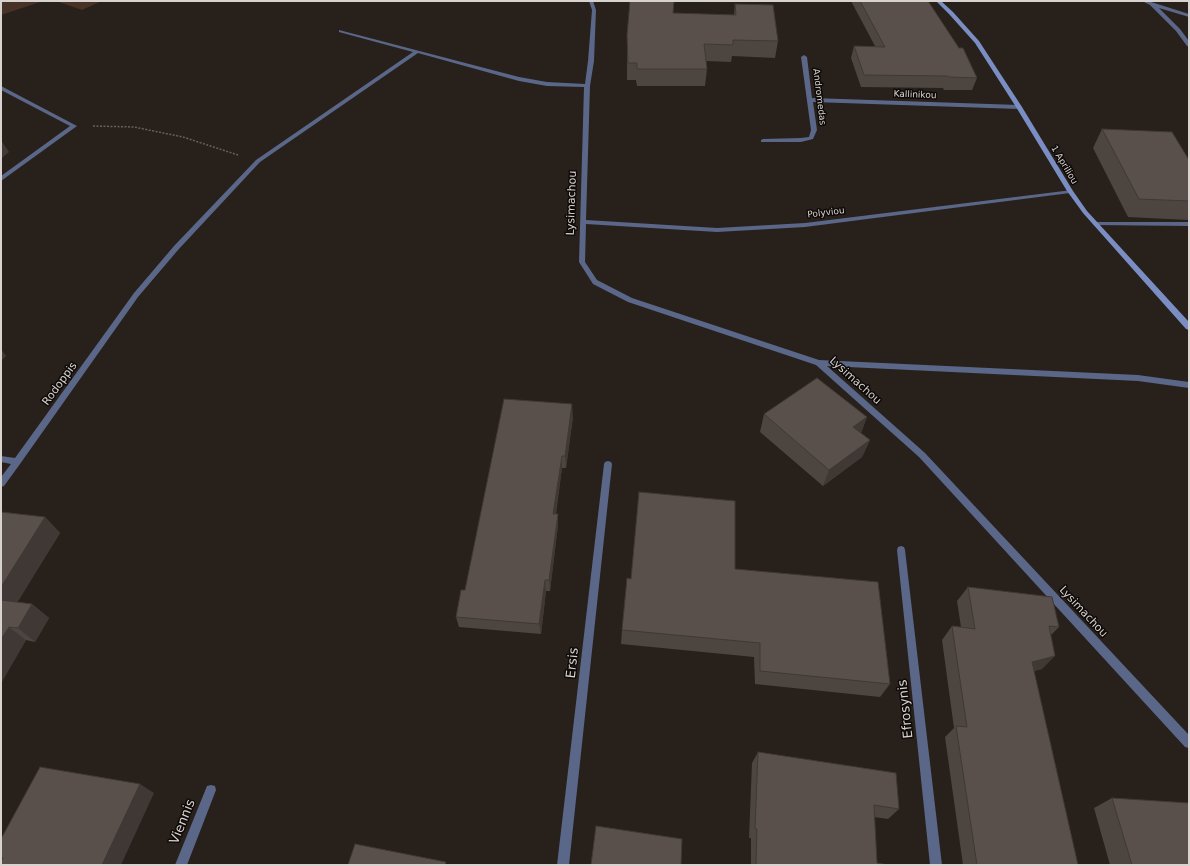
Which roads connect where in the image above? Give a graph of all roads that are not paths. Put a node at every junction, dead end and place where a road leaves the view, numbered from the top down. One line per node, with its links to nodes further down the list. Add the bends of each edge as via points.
1 (591, 1): 10 (street, Lysimachou, via 594,10 592,62)
2 (938, 1): 13 (main road, 1 Apriliou, via 977,42)
3 (1144, 1): 4 (street)
4 (1152, 4): 5 (street); 7 (street)
5 (1189, 16)
6 (341, 31): 8 (street)
7 (1189, 45)
8 (417, 52): 10 (street, via 519,79 547,84); 24 (street, Rodoppis, via 258,161 176,248 136,295)
9 (804, 58): 12 (street, Andromedas)
10 (587, 86): 17 (street, Lysimachou)
11 (1, 88): 15 (street, via 74,126)
12 (811, 100): 13 (street, Kallinikou); 14 (street, Andromedas, via 814,130 811,138)
13 (1019, 107): 16 (main road, 1 Apriliou)
14 (763, 141)
15 (1, 179)
16 (1070, 191): 17 (street, Polyviou, via 805,225 717,230); 18 (main road, 1 Apriliou)
17 (583, 222): 21 (street, Lysimachou, via 582,262 595,282 630,300)
18 (1096, 224): 19 (street); 20 (main road, 1 Apriliou)
19 (1189, 224)
20 (1189, 327)
21 (819, 363): 22 (street, via 1138,378); 28 (street, Lysimachou, via 922,455)
22 (1189, 385)
23 (1, 459): 24 (street)
24 (17, 462): 26 (street, Rodoppis)
25 (608, 464): 31 (street, Ersis)
26 (1, 484)
27 (901, 550): 32 (street, Efrosynis)
28 (1189, 743)
29 (211, 790): 30 (street, Viennis)
30 (180, 865)
31 (563, 865)
32 (936, 865)

